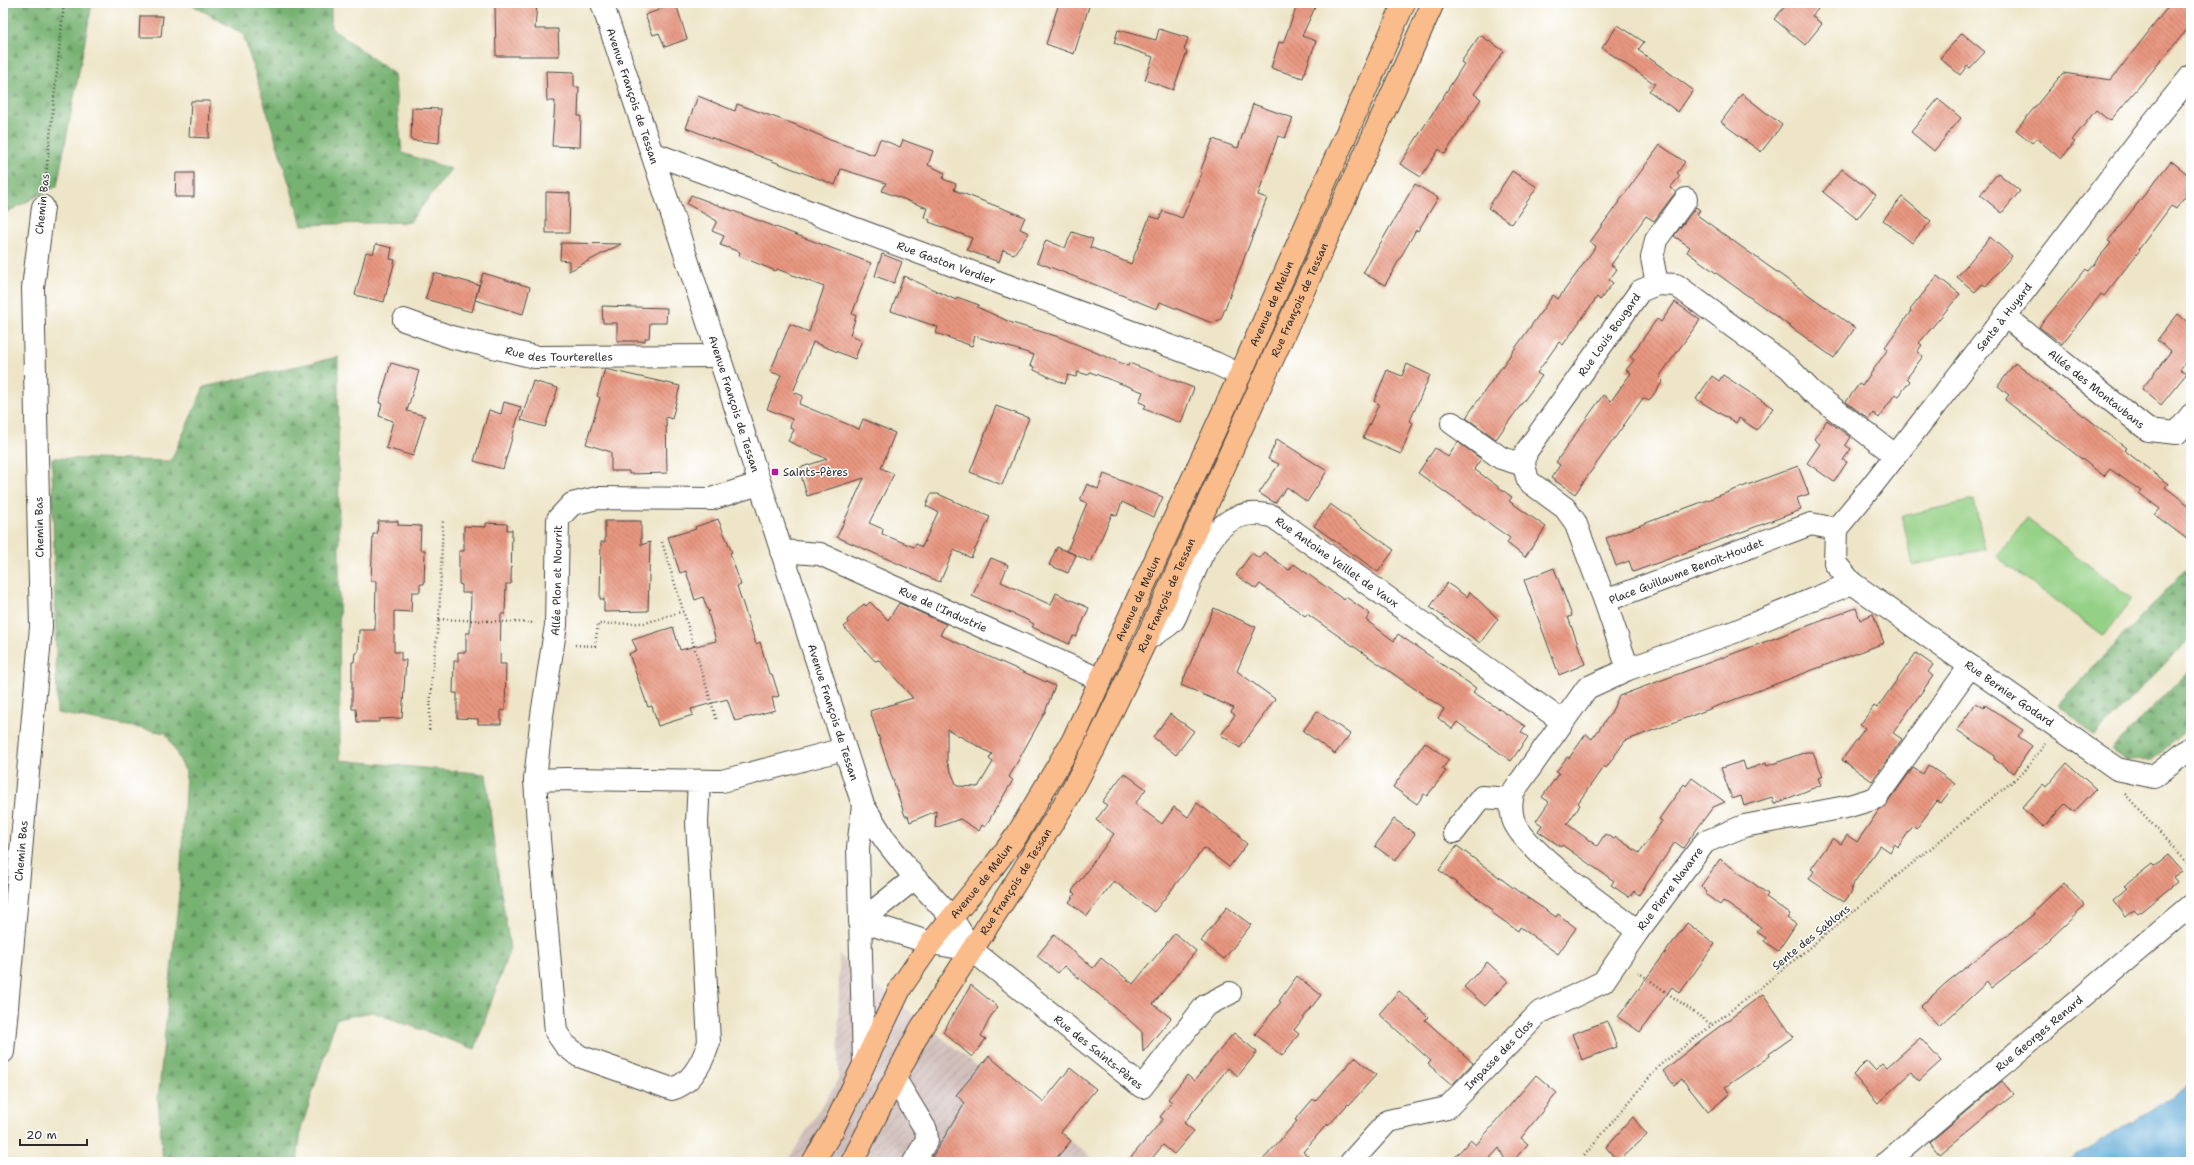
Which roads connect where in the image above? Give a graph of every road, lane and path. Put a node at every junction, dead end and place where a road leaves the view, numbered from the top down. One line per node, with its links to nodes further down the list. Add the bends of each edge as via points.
1 (64, 3): 8 (path, Chemin Bas)
2 (602, 3): 6 (street, Avenue François de Tessan)
3 (1404, 3): 13 (main road, Avenue de Melun)
4 (1433, 3): 28 (main road, Rue François de Tessan)
5 (2191, 76): 10 (street, Sente à Huyard)
6 (652, 153): 12 (street, Avenue François de Tessan); 13 (street, Rue Gaston Verdier, via 1186,352)
7 (1686, 199): 9 (street, via 1656,240 1652,258)
8 (43, 207): 56 (street, Chemin Bas, via 33,288 41,627)
9 (1657, 284): 16 (street, Rue Louis Bougard, via 1676,285 1788,367 1812,392); 17 (street, Rue Louis Bougard, via 1640,291 1526,452)
10 (2005, 316): 14 (street, Allée des Montaubans, via 2148,430 2177,433); 16 (street, Sente à Huyard)
11 (404, 320): 12 (street, Rue des Tourterelles, via 451,337 536,357)
12 (719, 356): 18 (street, Avenue François de Tessan)
13 (1240, 375): 32 (main road, Avenue de Melun)
14 (2191, 416)
15 (1452, 422): 17 (street, via 1500,458)
16 (1895, 455): 20 (street, Sente à Huyard)
17 (1524, 465): 24 (street, via 1528,481 1565,508 1575,522)
18 (759, 484): 22 (street, Avenue François de Tessan); 27 (street, Allée Plon et Nourrit, via 711,499 597,498 572,504 558,519)
19 (443, 520): 26 (path)
20 (1836, 529): 23 (street, Rue Bernier Godard, via 1835,563); 24 (street, Place Guillaume Benoit-Houdet, via 1811,524)
21 (662, 542): 25 (path)
22 (781, 551): 32 (street, Rue de l'Industrie, via 820,554); 38 (street, Avenue François de Tessan)
23 (1852, 583): 30 (street, Rue Bernier Godard); 31 (street, via 1734,632)
24 (1605, 601): 31 (street, Place Guillaume Benoit-Houdet)
25 (684, 612): 29 (path, via 645,623 598,624 595,646); 33 (path)
26 (439, 620): 27 (path); 36 (path, via 432,674)
27 (556, 625): 39 (street, Allée Plon et Nourrit)
28 (1146, 640): 34 (street, Rue Antoine Veillet de Vaux, via 1173,621 1208,544 1222,525 1235,516 1256,512 1272,516); 52 (main road, Rue François de Tessan, via 1066,801)
29 (572, 644)
30 (1970, 666): 35 (street, Rue Bernier Godard); 50 (street, Rue Pierre Navarre, via 1876,798 1846,807 1744,826 1706,842)
31 (1628, 669): 34 (street, Rue Pierre Navarre, via 1587,688)
32 (1101, 680): 48 (main road, Avenue de Melun, via 1073,740 1017,835)
33 (716, 720)
34 (1562, 720): 42 (street, Rue Pierre Navarre, via 1513,792)
35 (2057, 728): 37 (street, Rue Bernier Godard, via 2117,769 2154,777); 55 (path, Sente des Sablons, via 2024,772)
36 (429, 730)
37 (2191, 748)
38 (844, 749): 40 (street, via 722,781); 43 (street, Avenue François de Tessan)
39 (535, 780): 40 (street); 40 (street, Allée Plon et Nourrit, via 556,1032 564,1045 579,1056 672,1089 682,1086 692,1076 704,1058 709,1042 697,822)
40 (699, 781)
41 (2122, 790): 45 (path)
42 (1512, 799): 44 (street, via 1482,797); 50 (street, Rue Pierre Navarre, via 1513,820 1546,860)
43 (862, 805): 46 (street); 49 (street, via 858,848)
44 (1454, 832)
45 (2191, 867)
46 (915, 878): 48 (street); 49 (street)
47 (2191, 905): 64 (street, Rue Georges Renard)
48 (952, 918): 51 (main road, Avenue de Melun); 52 (street)
49 (861, 921): 51 (street); 57 (street)
50 (1638, 931): 53 (street, Impasse des Clos)
51 (930, 943): 52 (street); 57 (main road, Avenue de Melun, via 901,987)
52 (972, 950): 54 (street, Rue des Saints-Pères, via 1142,1087 1206,1006); 58 (main road, Rue François de Tessan, via 920,1030)
53 (1619, 958): 55 (path); 62 (street, Impasse des Clos, via 1603,982 1539,1013 1447,1108 1388,1122)
54 (1230, 993)
55 (1712, 1025): 63 (path, Sente des Sablons, via 1660,1065)
56 (3, 1052)
57 (864, 1062): 59 (main road, Avenue de Melun, via 832,1131)
58 (895, 1079): 60 (main road, Rue François de Tessan); 61 (street, via 926,1130 927,1140)
59 (813, 1162)
60 (852, 1162)
61 (914, 1162)
62 (1351, 1162)
63 (1579, 1162)
64 (1887, 1162)

